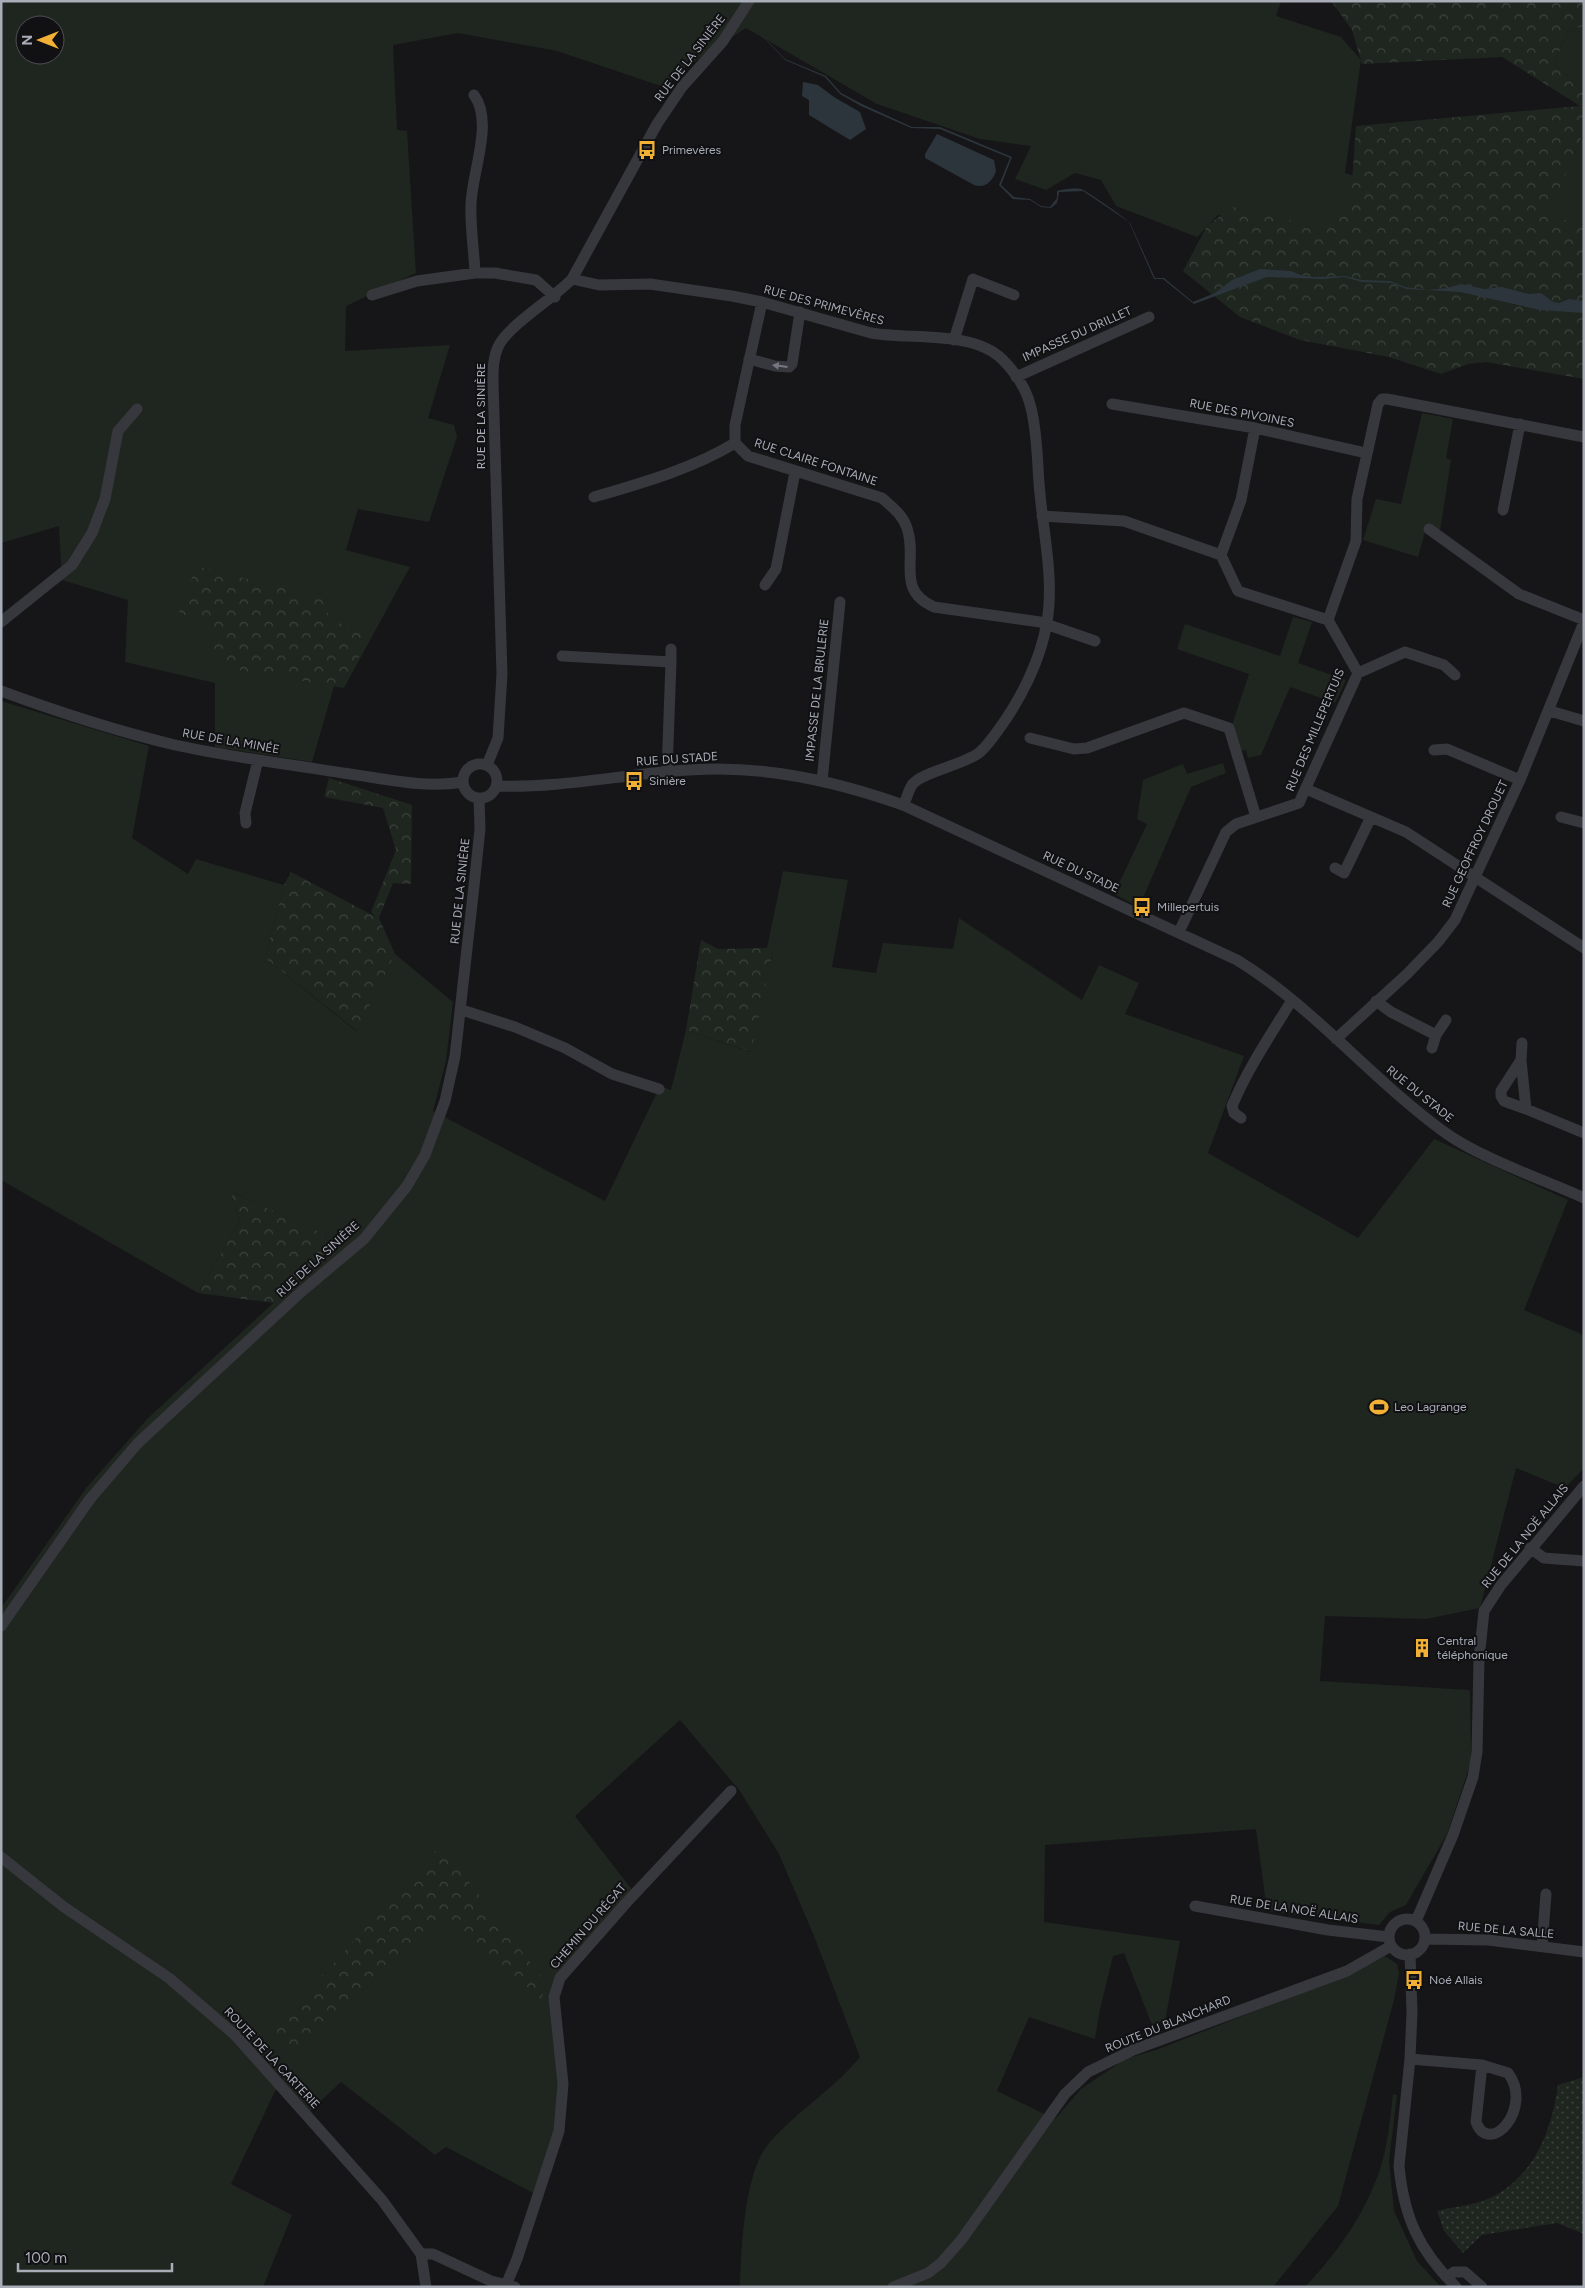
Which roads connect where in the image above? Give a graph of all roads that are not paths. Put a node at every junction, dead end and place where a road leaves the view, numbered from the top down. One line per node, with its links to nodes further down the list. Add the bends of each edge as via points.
1 (749, 1): 4 (street, RUE DE LA SINIÈRE, via 723,41 687,80 656,124)
2 (474, 95): 3 (street, via 480,103 482,139 471,204)
3 (475, 273): 5 (street, via 417,281); 7 (street, via 536,280)
4 (572, 279): 7 (street, RUE DE LA SINIÈRE); 8 (street, RUE DES PRIMEVÈRES, via 599,285 650,284)
5 (372, 295)
6 (1014, 295): 11 (street, via 973,279)
7 (554, 296): 45 (street, RUE DE LA SINIÈRE, via 503,338 493,363 502,674 498,738)
8 (762, 302): 9 (street, RUE DES PRIMEVÈRES); 12 (street)
9 (800, 312): 11 (street, RUE DES PRIMEVÈRES, via 890,337); 12 (street, one-way to 12, via 789,367)
10 (1149, 317): 13 (street, IMPASSE DU DRILLET)
11 (954, 340): 13 (street, RUE DES PRIMEVÈRES, via 982,346 1002,359)
12 (749, 359): 19 (street, via 735,425)
13 (1016, 377): 24 (street, RUE DES PRIMEVÈRES, via 1031,408)
14 (1112, 404): 17 (street, RUE DES PIVOINES)
15 (137, 408): 31 (street, via 118,431 105,499 92,533 72,565)
16 (1520, 424): 18 (street); 20 (street, via 1382,400 1378,404); 23 (street)
17 (1256, 428): 20 (street, RUE DES PIVOINES); 26 (street, via 1241,500)
18 (1584, 437)
19 (735, 443): 21 (street, RUE CLAIRE FONTAINE, via 748,456); 22 (street, via 715,455 641,484)
20 (1366, 453): 29 (street, via 1357,499 1356,541)
21 (795, 472): 27 (street, via 776,569); 32 (street, RUE CLAIRE FONTAINE, via 882,498 899,513 908,529 911,584 915,596 922,602 934,607)
22 (594, 497)
23 (1503, 510)
24 (1042, 516): 26 (street, via 1124,521); 32 (street, RUE DES PRIMEVÈRES, via 1050,587)
25 (1429, 530): 30 (street, via 1519,594)
26 (1221, 556): 29 (street, via 1238,591)
27 (765, 586)
28 (840, 602): 48 (street, IMPASSE DE LA BRULERIE)
29 (1328, 620): 37 (street, RUE DES MILLEPERTUIS)
30 (1584, 621): 40 (street, RUE GEOFFROY DROUET)
31 (1, 622)
32 (1046, 625): 33 (street); 53 (street, RUE DES PRIMEVÈRES, via 1018,699 1000,728 980,753 918,779)
33 (1095, 642)
34 (671, 649): 36 (street)
35 (562, 656): 36 (street)
36 (671, 662): 46 (street)
37 (1358, 673): 38 (street, via 1405,652 1444,665); 51 (street, RUE DES MILLEPERTUIS)
38 (1455, 675)
39 (1, 691): 44 (street, RUE DE LA MINÉE, via 50,709 175,745)
40 (1550, 711): 41 (street); 47 (street, RUE GEOFFROY DROUET)
41 (1584, 721)
42 (1030, 738): 54 (street, via 1074,749 1087,748 1184,712 1229,728)
43 (1434, 750): 47 (street, via 1447,748)
44 (258, 760): 49 (street, RUE DE LA MINÉE, via 414,783); 57 (street, via 245,813)
45 (487, 765): 49 (street, via 470,767 463,776); 50 (street, via 494,772)
46 (668, 772): 48 (street, RUE DU STADE, via 748,770); 50 (street, RUE DU STADE)
47 (1520, 780): 60 (street, RUE GEOFFROY DROUET)
48 (822, 781): 53 (street, RUE DU STADE, via 862,790)
49 (463, 782): 52 (street, via 466,791)
50 (496, 786): 52 (street, via 490,794)
51 (1306, 789): 54 (street, RUE DES MILLEPERTUIS, via 1299,803); 55 (street)
52 (480, 798): 65 (street, RUE DE LA SINIÈRE, via 480,829)
53 (903, 805): 61 (street, RUE DU STADE)
54 (1256, 817): 61 (street, RUE DES MILLEPERTUIS, via 1236,824 1226,832)
55 (1371, 817): 59 (street, via 1344,873); 60 (street, via 1406,832)
56 (1561, 817): 58 (street)
57 (246, 823)
58 (1584, 823)
59 (1335, 868)
60 (1477, 877): 62 (street); 64 (street, RUE GEOFFROY DROUET, via 1449,930)
61 (1179, 932): 63 (street, RUE DU STADE, via 1256,972)
62 (1584, 948)
63 (1292, 1000): 68 (street, RUE DU STADE); 74 (street, via 1254,1059 1235,1098 1234,1113)
64 (1376, 1001): 67 (street); 68 (street, RUE GEOFFROY DROUET)
65 (462, 1010): 72 (street, via 515,1027 565,1048 612,1074); 80 (street, RUE DE LA SINIÈRE, via 445,1101 425,1155 403,1193 364,1239 301,1292 138,1443 90,1499)
66 (1446, 1020): 67 (street)
67 (1436, 1035): 70 (street)
68 (1336, 1039): 76 (street, RUE DU STADE, via 1448,1135)
69 (1522, 1043): 71 (street)
70 (1432, 1048)
71 (1521, 1060): 73 (street); 73 (street, via 1501,1096 1504,1101)
72 (659, 1089)
73 (1526, 1108): 75 (street)
74 (1241, 1118)
75 (1584, 1133)
76 (1584, 1198)
77 (1584, 1486): 78 (street, RUE DE LA NOË ALLAIS)
78 (1530, 1548): 79 (street, via 1544,1558); 85 (street, RUE DE LA NOË ALLAIS, via 1484,1611 1473,1777 1453,1835)
79 (1584, 1561)
80 (1, 1626)
81 (731, 1791): 96 (street, CHEMIN DU RÉGAT, via 626,1902 560,1978 554,1997 563,2084 559,2131)
82 (1, 1857): 93 (street, ROUTE DE LA CARTERIE, via 64,1906 169,1978 235,2036 382,2200)
83 (1546, 1894): 88 (street)
84 (1195, 1906): 87 (street, RUE DE LA NOË ALLAIS)
85 (1416, 1921): 86 (street, via 1423,1928); 87 (street, via 1398,1921 1393,1926)
86 (1425, 1939): 88 (street, RUE DE LA SALLE, via 1488,1940); 90 (street, via 1420,1949)
87 (1390, 1941): 90 (street, via 1400,1953); 98 (street, ROUTE DU BLANCHARD, via 1347,1971 1133,2050 1088,2072 1065,2094 962,2240 928,2273)
88 (1542, 1946): 89 (street, RUE DE LA SALLE)
89 (1584, 1952)
90 (1410, 1954): 91 (street)
91 (1410, 2059): 92 (street); 94 (street, via 1399,2166 1401,2191 1406,2212 1423,2248)
92 (1482, 2065): 92 (street, via 1508,2073 1516,2088 1516,2105 1508,2125 1494,2134 1486,2133 1476,2122)
93 (421, 2254): 95 (street, via 433,2254); 97 (street)
94 (1447, 2277): 99 (street); 100 (street, via 1454,2272 1465,2272)
95 (488, 2284): 96 (street)
96 (511, 2286)
97 (426, 2287)
98 (893, 2287)
99 (1456, 2287)
100 (1482, 2287)

